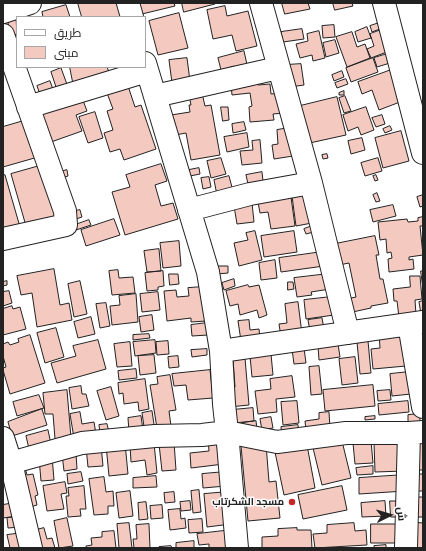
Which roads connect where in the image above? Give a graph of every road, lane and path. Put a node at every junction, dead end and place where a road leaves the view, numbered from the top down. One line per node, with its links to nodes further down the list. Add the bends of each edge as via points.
1 (30, 3): 5 (street)
2 (128, 3): 6 (street)
3 (261, 3): 10 (street)
4 (384, 3): 13 (street)
5 (3, 12)
6 (132, 16)
7 (3, 35): 12 (street)
8 (146, 67): 11 (street)
9 (143, 68): 12 (street)
10 (278, 68): 11 (street); 14 (street)
11 (155, 96): 15 (street)
12 (28, 107): 16 (street, via 65,211 66,226)
13 (423, 153)
14 (311, 183): 15 (street, via 250,194); 18 (street)
15 (189, 210): 19 (street, via 208,272)
16 (3, 239)
17 (416, 323): 18 (street); 20 (street)
18 (348, 333): 19 (street)
19 (221, 351): 21 (street)
20 (423, 407)
21 (227, 432): 22 (street, via 276,442 346,433); 24 (street, via 82,443); 26 (street)
22 (416, 432): 27 (street)
23 (3, 438): 24 (street)
24 (7, 464): 25 (street)
25 (30, 548)
26 (237, 548)
27 (406, 548)

